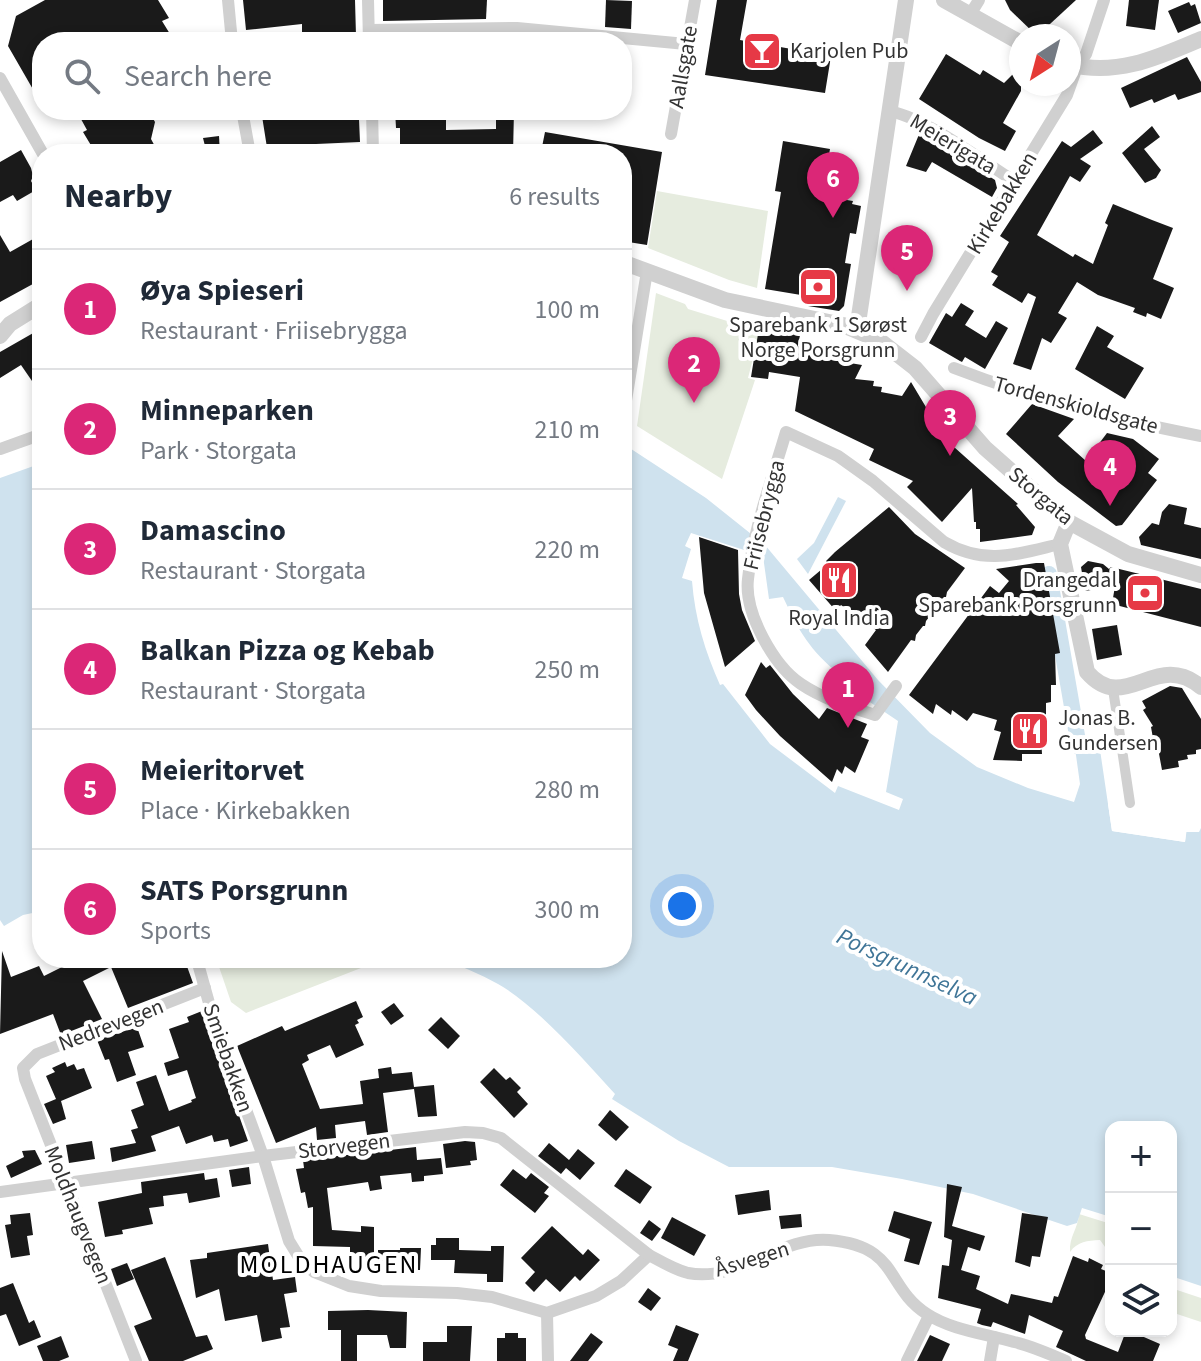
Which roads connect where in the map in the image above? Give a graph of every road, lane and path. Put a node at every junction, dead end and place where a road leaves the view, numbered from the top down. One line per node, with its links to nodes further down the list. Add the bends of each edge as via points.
1 (228, 0): 8 (street)
2 (368, 0): 9 (street)
3 (695, 0): 15 (street, Aallsgate)
4 (906, 0): 20 (street)
5 (944, 0): 7 (street)
6 (1104, 0): 16 (street, Kirkebakken)
7 (975, 7): 12 (street)
8 (231, 32)
9 (369, 32)
10 (443, 32): 11 (street)
11 (559, 32)
12 (1009, 34)
13 (632, 39): 15 (street)
14 (1201, 39): 17 (street, via 1137,64)
15 (686, 44): 23 (street, Aallsgate)
16 (1081, 59)
17 (1081, 67)
18 (0, 78): 24 (street)
19 (1063, 96): 27 (street, Kirkebakken)
20 (890, 111): 27 (street, Meierigata, via 929,128); 31 (street)
21 (244, 120): 25 (street)
22 (372, 120): 26 (street)
23 (671, 134)
24 (37, 144)
25 (248, 144)
26 (373, 144)
27 (1014, 181): 33 (street, Kirkebakken)
28 (632, 266): 29 (street, Storgata)
29 (647, 271): 31 (street, Storgata, via 749,306); 34 (street)
30 (32, 310): 32 (street)
31 (857, 330): 39 (street, Storgata, via 915,368 985,448)
32 (0, 336)
33 (921, 337)
34 (632, 363)
35 (954, 368): 36 (street, Tordenskioldsgate, via 1122,421)
36 (1201, 436)
37 (32, 438): 38 (street)
38 (0, 449)
39 (1069, 522): 40 (street); 41 (street, Storgata, via 1128,554)
40 (1060, 544): 42 (street, Friisebrygga, via 1007,556 984,557 957,549 838,456 786,432 747,582 762,638 778,664 802,685 875,715); 44 (street, via 1084,664 1095,681)
41 (1201, 575)
42 (896, 686)
43 (1201, 687): 44 (street, via 1171,674)
44 (1113, 689): 45 (street)
45 (1130, 803)
46 (199, 968): 47 (street, Smiebakken)
47 (205, 988): 48 (street, Nedrevegen, via 37,1054); 49 (street, Smiebakken)
48 (23, 1068): 50 (street, Moldhaugvegen)
49 (263, 1156): 50 (street, Storvegen); 52 (street, Storvegen, via 483,1133 501,1138); 53 (street, via 289,1241 314,1272 349,1286 492,1297)
50 (65, 1182): 51 (street, Storvegen); 56 (street, Moldhaugvegen)
51 (0, 1192)
52 (649, 1255): 53 (street, via 596,1296); 54 (street, Åsvegen, via 690,1273 707,1273 725,1272 808,1241 852,1244 878,1256)
53 (547, 1313): 57 (street)
54 (929, 1316): 55 (street); 58 (street)
55 (994, 1337): 59 (street); 60 (street)
56 (136, 1361)
57 (548, 1361)
58 (907, 1361)
59 (990, 1361)
60 (1066, 1361)

